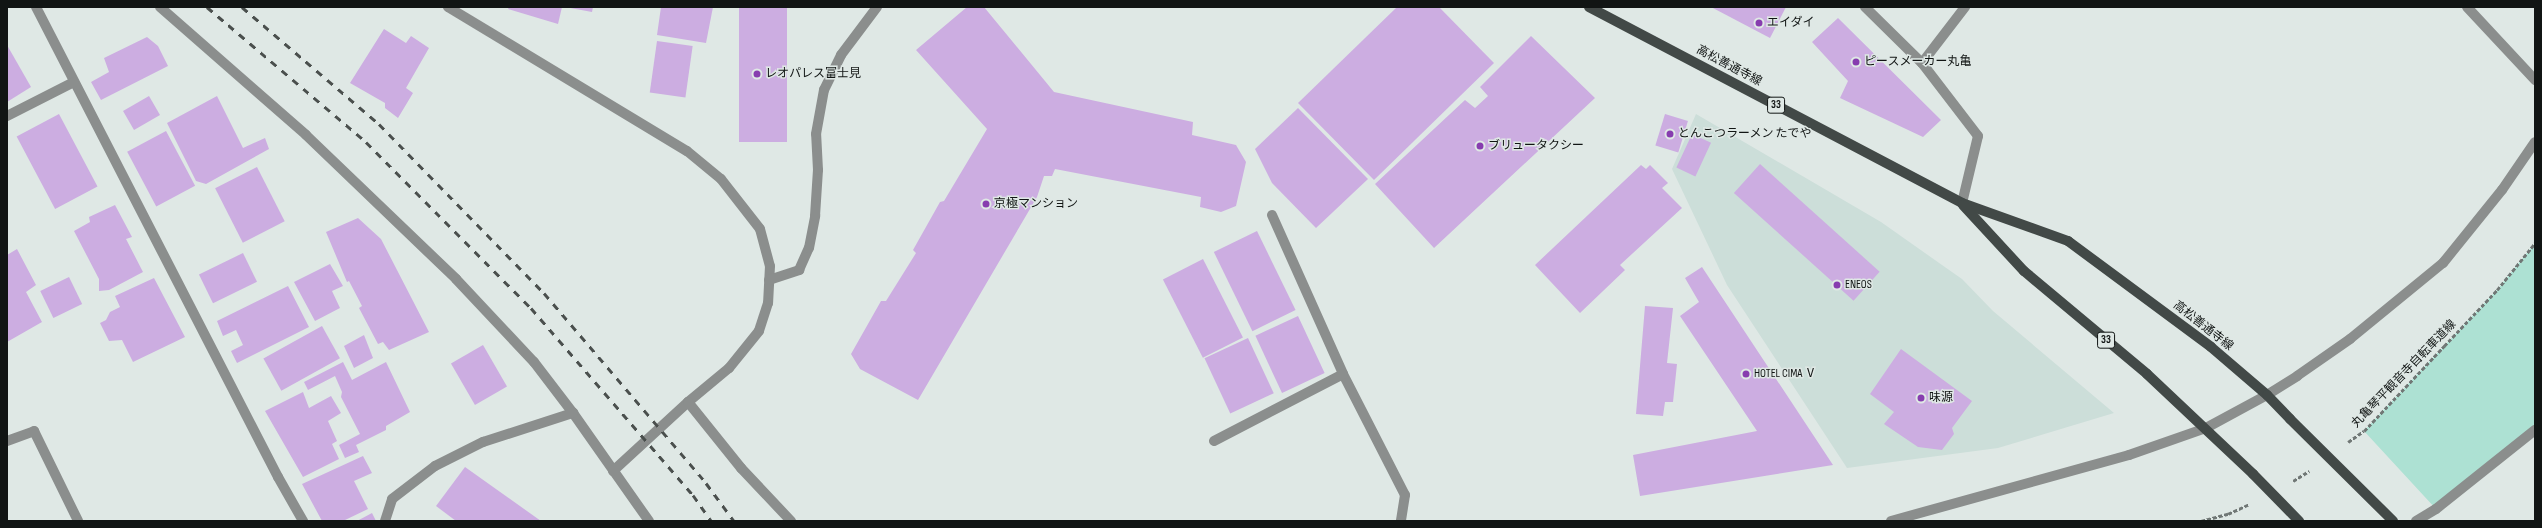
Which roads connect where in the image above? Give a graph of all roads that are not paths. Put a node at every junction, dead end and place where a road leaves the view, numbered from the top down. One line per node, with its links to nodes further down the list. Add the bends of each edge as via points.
1 (36, 7): 11 (street)
2 (160, 7): 20 (street, via 306,135 456,280 534,362)
3 (448, 7): 16 (street, via 687,151 721,179 760,229 770,266)
4 (877, 7): 16 (street, via 841,54 824,90 816,134 818,170 815,216 809,248 799,270)
5 (1589, 7): 14 (main road, 高松善通寺線 / 33)
6 (1865, 7): 9 (street)
7 (1965, 7): 9 (street)
8 (2467, 7): 10 (street)
9 (1922, 63): 14 (street, via 1978,136)
10 (2535, 80)
11 (74, 82): 12 (street); 27 (street)
12 (7, 116)
13 (2535, 142): 18 (street, via 2502,190 2443,264 2350,339)
14 (1962, 203): 18 (main road, 高松善通寺線 / 33, via 2068,241 2211,347); 21 (main road, 高松善通寺線 / 33, via 2024,271 2147,374)
15 (1272, 215): 17 (street)
16 (769, 280): 19 (street, via 768,303 758,331 729,368)
17 (1342, 374): 24 (street); 31 (street, via 1405,495)
18 (2267, 395): 21 (street); 34 (main road, 高松善通寺線 / 33, bridge)
19 (688, 402): 25 (street); 30 (street, via 741,468)
20 (573, 413): 25 (street); 28 (street, via 483,442 435,466 392,499)
21 (2206, 428): 32 (street, via 2129,455); 33 (main road, 高松善通寺線 / 33, bridge)
22 (2535, 430): 35 (street, via 2436,509)
23 (7, 441): 26 (street, via 34,431)
24 (1214, 441)
25 (613, 471): 29 (street)
26 (78, 521)
27 (303, 521)
28 (385, 521)
29 (649, 521)
30 (791, 521)
31 (1401, 521)
32 (1891, 521)
33 (2299, 521)
34 (2393, 521)
35 (2416, 521)

